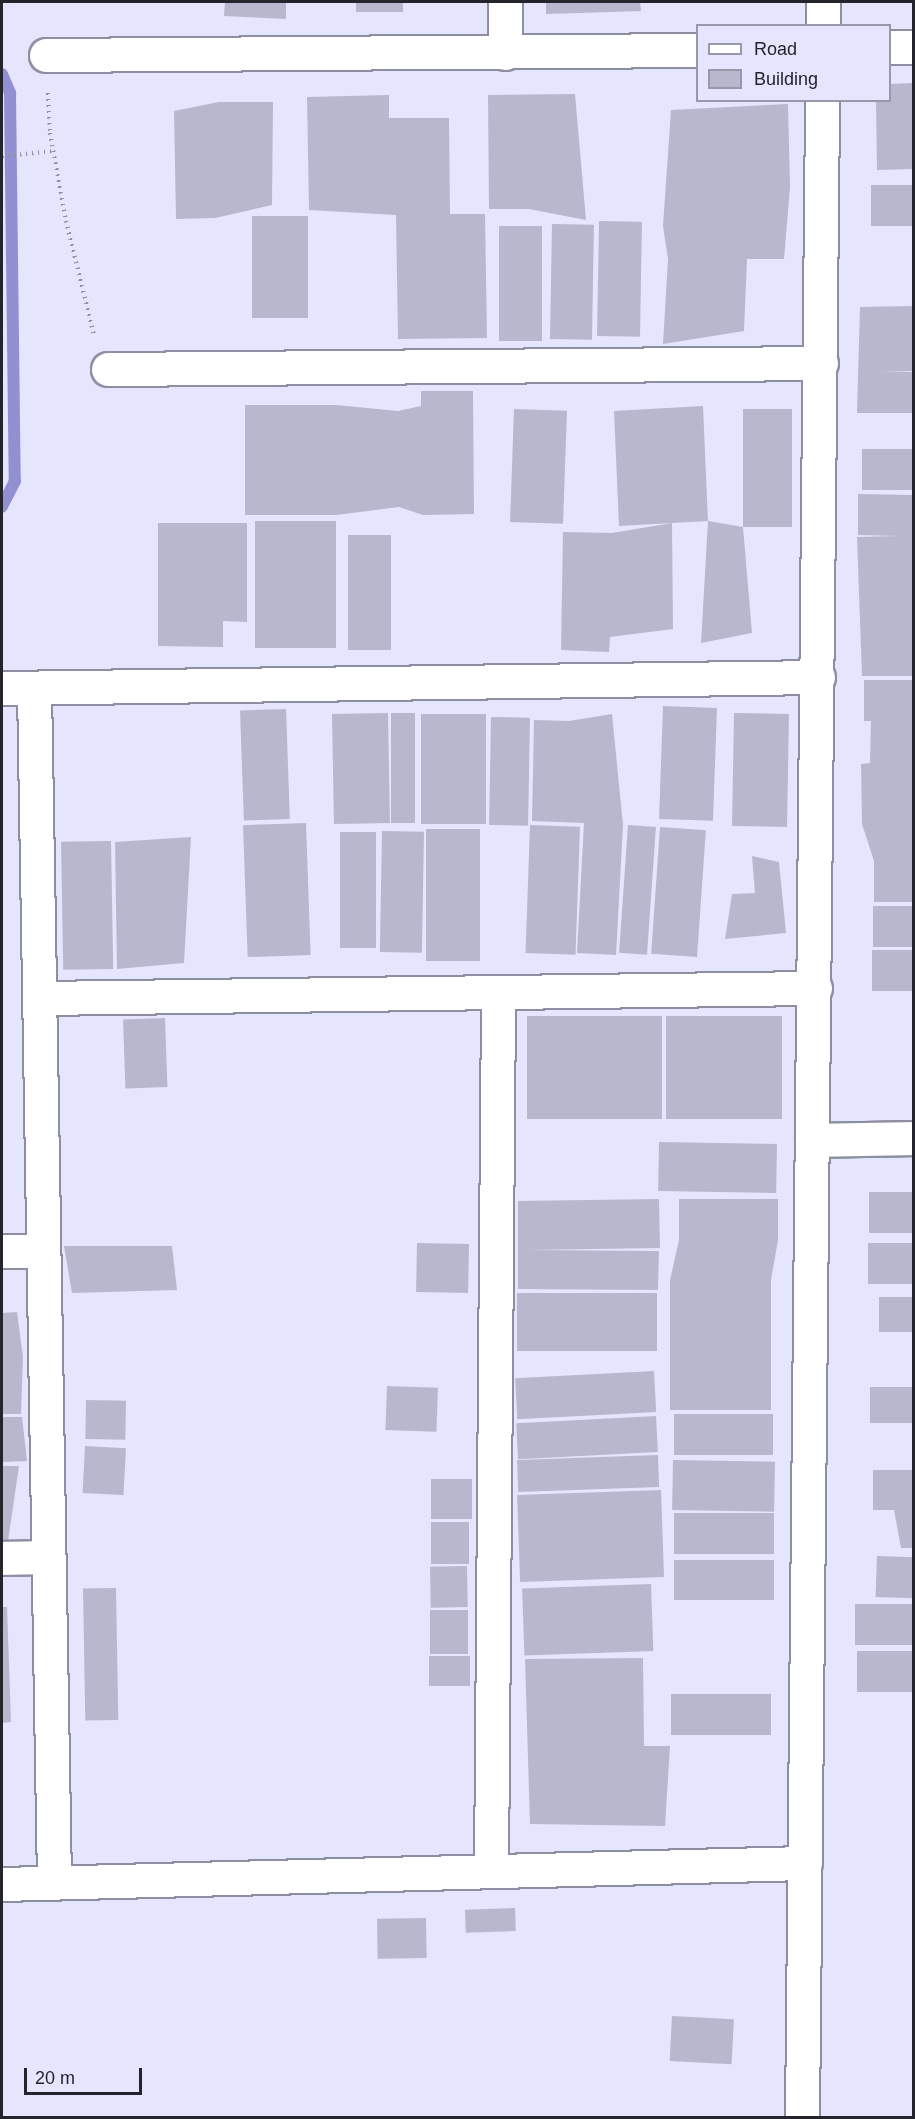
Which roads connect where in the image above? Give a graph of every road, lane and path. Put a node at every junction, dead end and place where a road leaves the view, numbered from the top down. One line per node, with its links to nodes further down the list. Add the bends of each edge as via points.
1 (505, 2): 7 (street)
2 (823, 2): 3 (street)
3 (823, 24)
4 (891, 47): 5 (street)
5 (914, 47)
6 (696, 50): 7 (street)
7 (504, 53): 8 (street)
8 (46, 55): 10 (path)
9 (822, 102): 12 (street)
10 (54, 151): 11 (path); 13 (path, via 88,323)
11 (2, 156)
12 (821, 363): 13 (street); 14 (street)
13 (108, 369)
14 (818, 677): 16 (street); 17 (street)
15 (2, 688): 16 (street)
16 (34, 688): 19 (street)
17 (814, 988): 18 (street); 21 (street)
18 (498, 992): 19 (street); 27 (street)
19 (39, 998): 23 (street)
20 (914, 1138): 21 (street)
21 (812, 1140): 26 (street)
22 (2, 1251): 23 (street)
23 (43, 1251): 24 (street)
24 (48, 1557): 25 (street); 28 (street)
25 (2, 1558)
26 (805, 1863): 27 (street); 30 (street)
27 (491, 1871): 28 (street)
28 (54, 1882): 29 (street)
29 (2, 1884)
30 (802, 2118)

